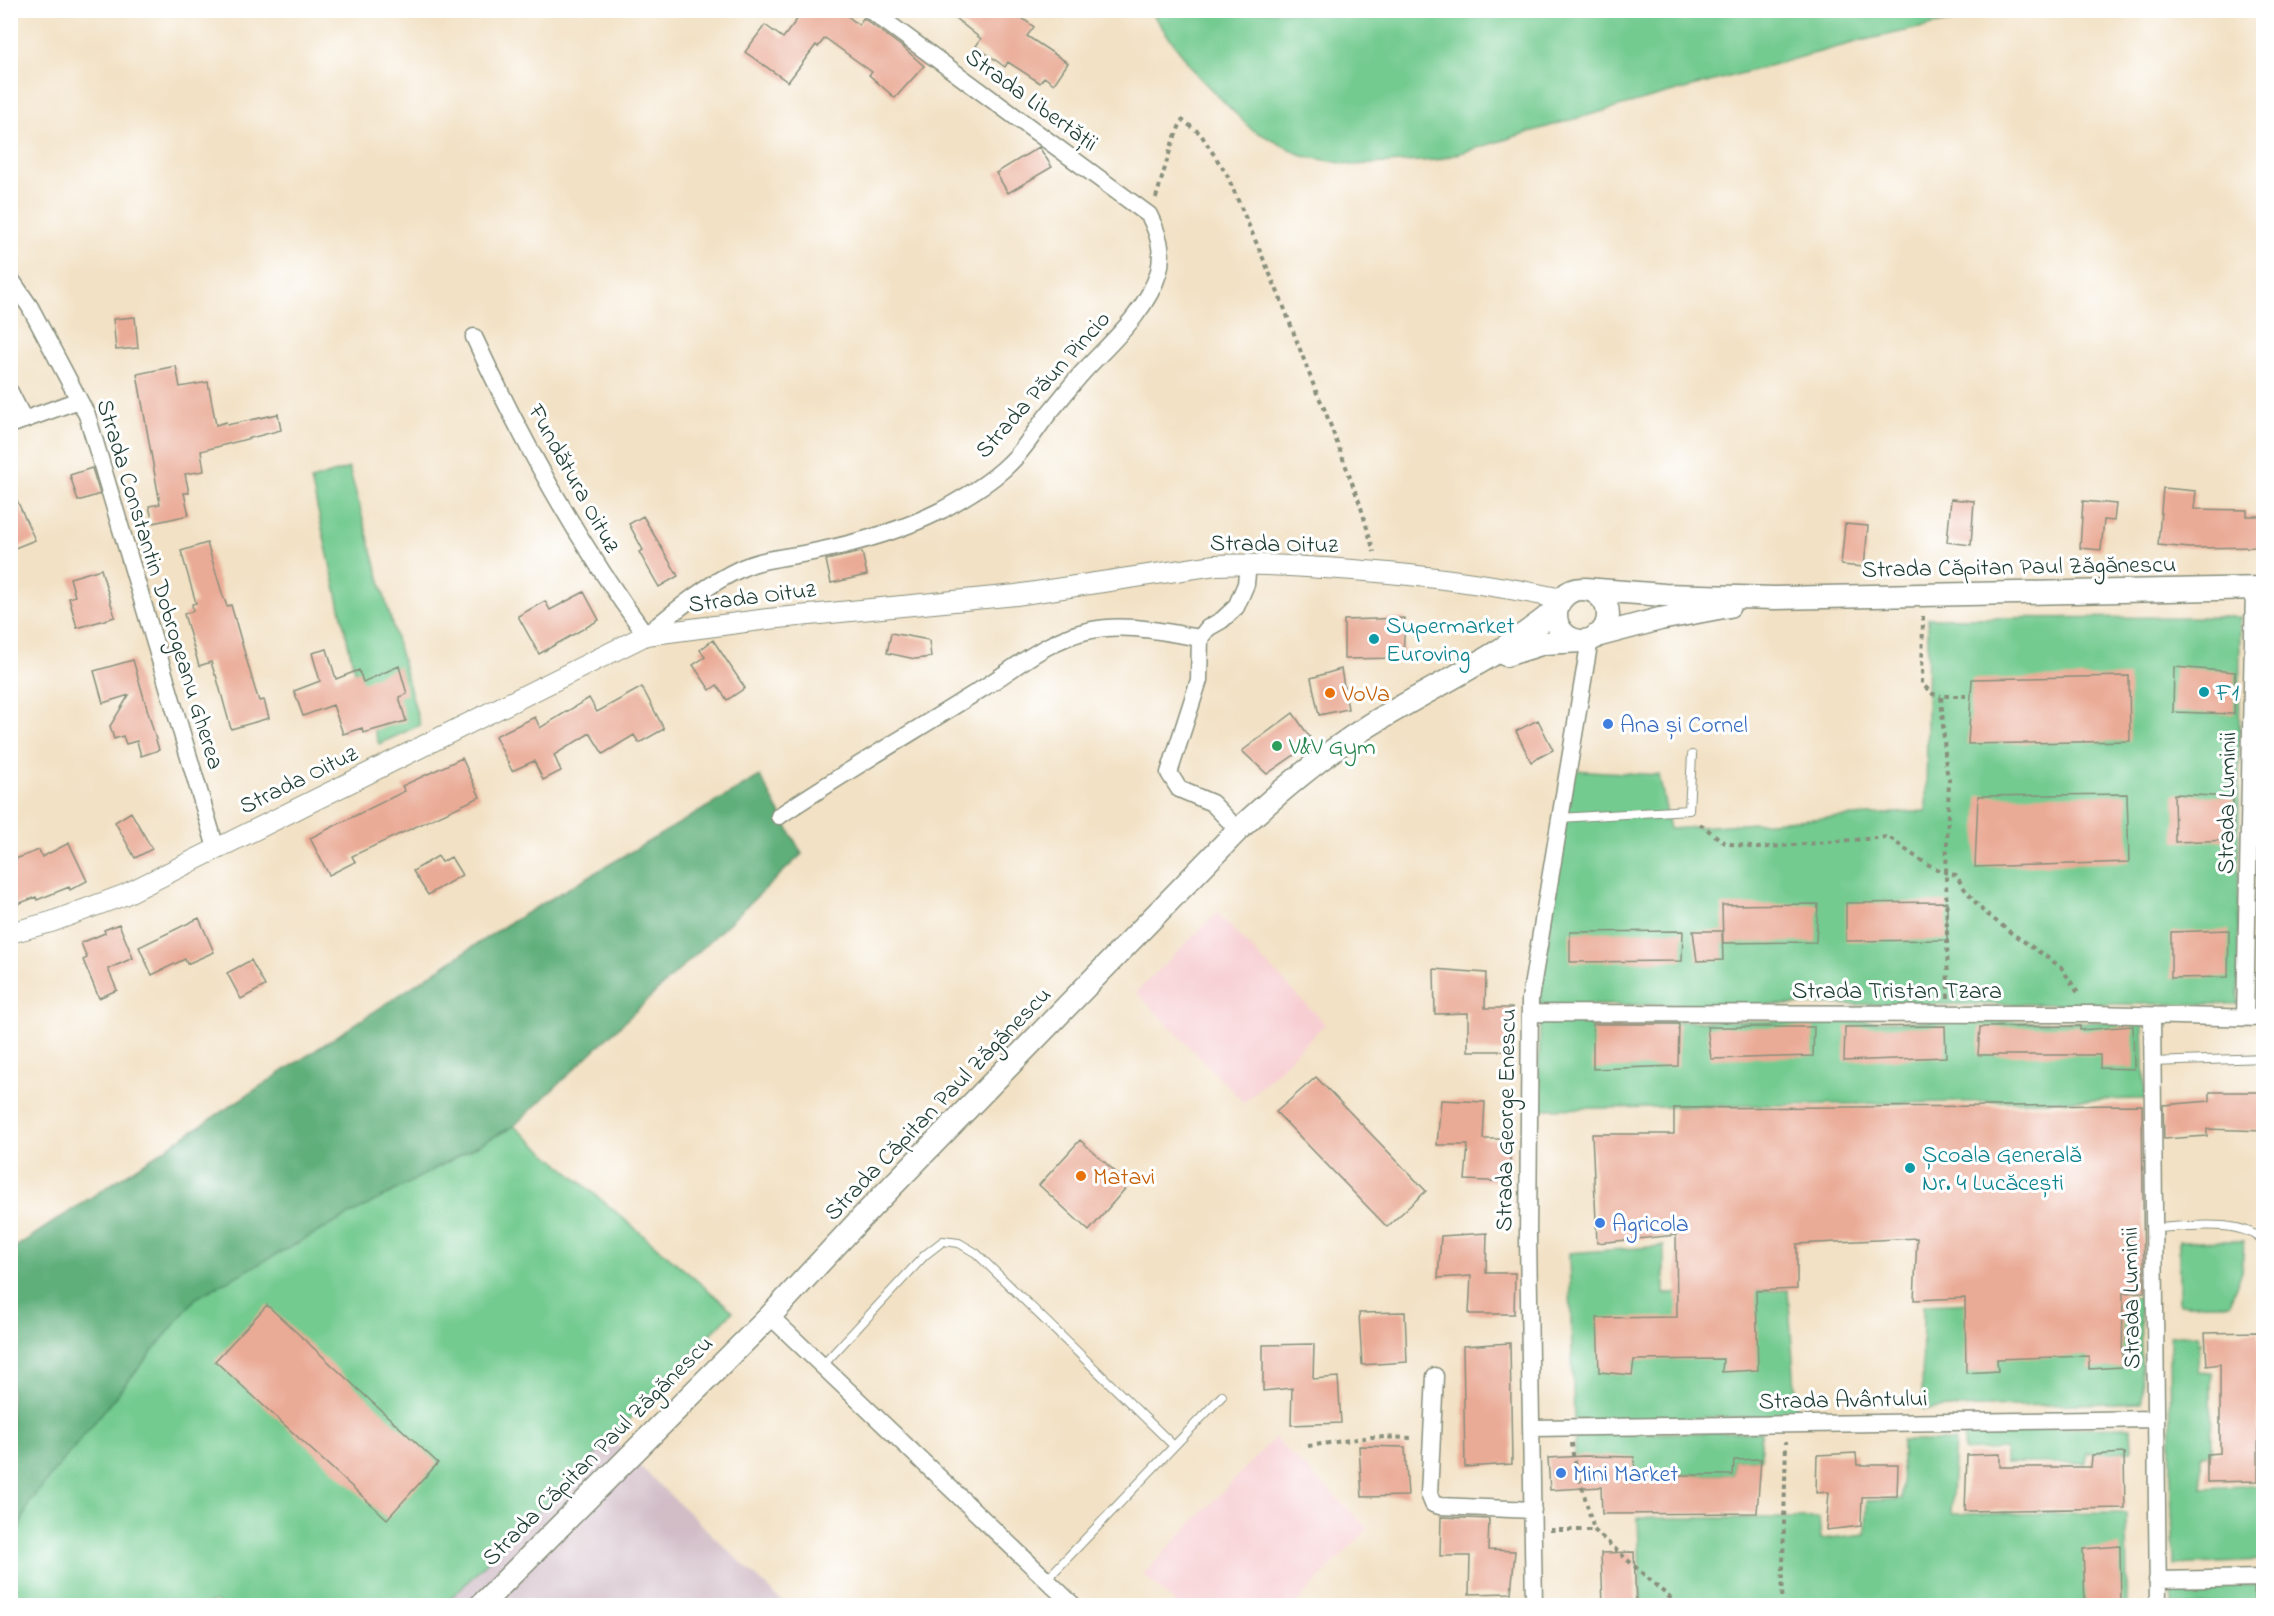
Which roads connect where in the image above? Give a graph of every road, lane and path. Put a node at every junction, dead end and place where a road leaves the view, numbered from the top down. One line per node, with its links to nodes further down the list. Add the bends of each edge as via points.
1 (870, 10): 2 (street, Strada Libertății)
2 (1136, 205): 9 (path, via 1156,199 1182,120 1200,133 1227,174 1324,408 1360,504); 15 (street, Strada Păun Pincio, via 1149,215 1162,246 1159,271 1150,290 1127,326 1083,372 1009,465 942,510 896,531 742,568 680,607)
3 (10, 278): 6 (street, Strada Constantin Dobrogeanu Gherea, via 30,307)
4 (474, 337): 15 (street, Fundătura Oituz, via 555,494 596,564)
5 (10, 392): 7 (street)
6 (79, 400): 7 (street); 26 (street, Strada Constantin Dobrogeanu Gherea, via 87,415)
7 (17, 422)
8 (1248, 564): 9 (street, Strada Oituz); 15 (street, Strada Oituz, via 1215,564 1016,596 768,619); 16 (street, via 1246,584 1236,607)
9 (1379, 572): 13 (street, Strada Oituz, via 1498,586)
10 (2259, 588): 12 (main road, Strada Căpitan Paul Zăgănescu); 33 (street, Strada Luminii)
11 (1585, 589): 12 (main road, Strada Căpitan Paul Zăgănescu); 13 (main road, Strada Căpitan Paul Zăgănescu, via 1568,593); 17 (main road, via 1600,595 1608,609 1606,624)
12 (1775, 598): 17 (main road, Strada Căpitan Paul Zăgănescu, via 1691,613)
13 (1560, 604): 17 (main road, via 1557,616 1562,630 1568,636); 18 (main road, Strada Căpitan Paul Zăgănescu, via 1526,633)
14 (1923, 616): 19 (path, via 1922,684)
15 (645, 635): 26 (street, Strada Oituz)
16 (1200, 638): 22 (street, via 1122,628 1088,630 1052,643); 25 (street, via 1199,680 1169,773 1179,789 1212,803)
17 (1589, 639): 18 (main road, Strada Căpitan Paul Zăgănescu, via 1544,644); 23 (street, Strada George Enescu)
18 (1460, 674): 25 (main road, Strada Căpitan Paul Zăgănescu, via 1347,739 1300,774)
19 (1941, 696): 20 (path); 27 (path, via 1949,779)
20 (1966, 696)
21 (1692, 756): 23 (lane, via 1689,810)
22 (779, 816)
23 (1560, 818): 29 (street, Strada George Enescu)
24 (1700, 824): 27 (path, via 1725,843 1757,848 1889,837)
25 (1238, 830): 39 (main road, Strada Căpitan Paul Zăgănescu)
26 (216, 848): 28 (street, Strada Oituz, via 113,899)
27 (1946, 873): 30 (path); 31 (path, via 1956,874 1982,910 2061,967)
28 (10, 933)
29 (1530, 1013): 30 (street, Strada Tristan Tzara); 46 (street, Strada George Enescu, via 1528,1237)
30 (1948, 1014): 31 (street, Strada Tristan Tzara)
31 (2093, 1014): 32 (street, Strada Tristan Tzara)
32 (2152, 1016): 33 (street, Strada Tristan Tzara); 36 (street, Strada Luminii)
33 (2245, 1018): 34 (street, Strada Tristan Tzara)
34 (2264, 1018)
35 (2264, 1058): 36 (lane)
36 (2152, 1062): 37 (street, Strada Luminii)
37 (2154, 1228): 38 (lane, via 2244,1228); 43 (street, Strada Luminii)
38 (2264, 1243)
39 (770, 1316): 40 (street); 56 (main road, Strada Căpitan Paul Zăgănescu)
40 (823, 1365): 48 (lane, via 925,1255 944,1242 959,1243 976,1253); 53 (street)
41 (1435, 1376): 47 (street)
42 (1222, 1396): 48 (lane)
43 (2156, 1419): 44 (street, Strada Avântului); 55 (street, Strada Luminii)
44 (1787, 1423): 45 (street, Strada Avântului); 60 (path)
45 (1570, 1427): 46 (street, Strada Avântului); 52 (path, via 1573,1455)
46 (1532, 1428): 50 (street, Strada George Enescu)
47 (1430, 1438): 49 (path, via 1371,1437); 50 (street, via 1429,1494 1433,1504)
48 (1174, 1446): 53 (lane)
49 (1308, 1446)
50 (1533, 1510): 51 (street, Strada George Enescu)
51 (1534, 1530): 52 (path); 58 (street, Strada George Enescu)
52 (1594, 1530): 59 (path)
53 (1048, 1578): 57 (street)
54 (2263, 1578): 55 (street); 62 (street)
55 (2157, 1580): 61 (street, Strada Luminii)
56 (481, 1605)
57 (1074, 1605)
58 (1534, 1605)
59 (1678, 1605)
60 (1782, 1605)
61 (2158, 1605)
62 (2263, 1605)

